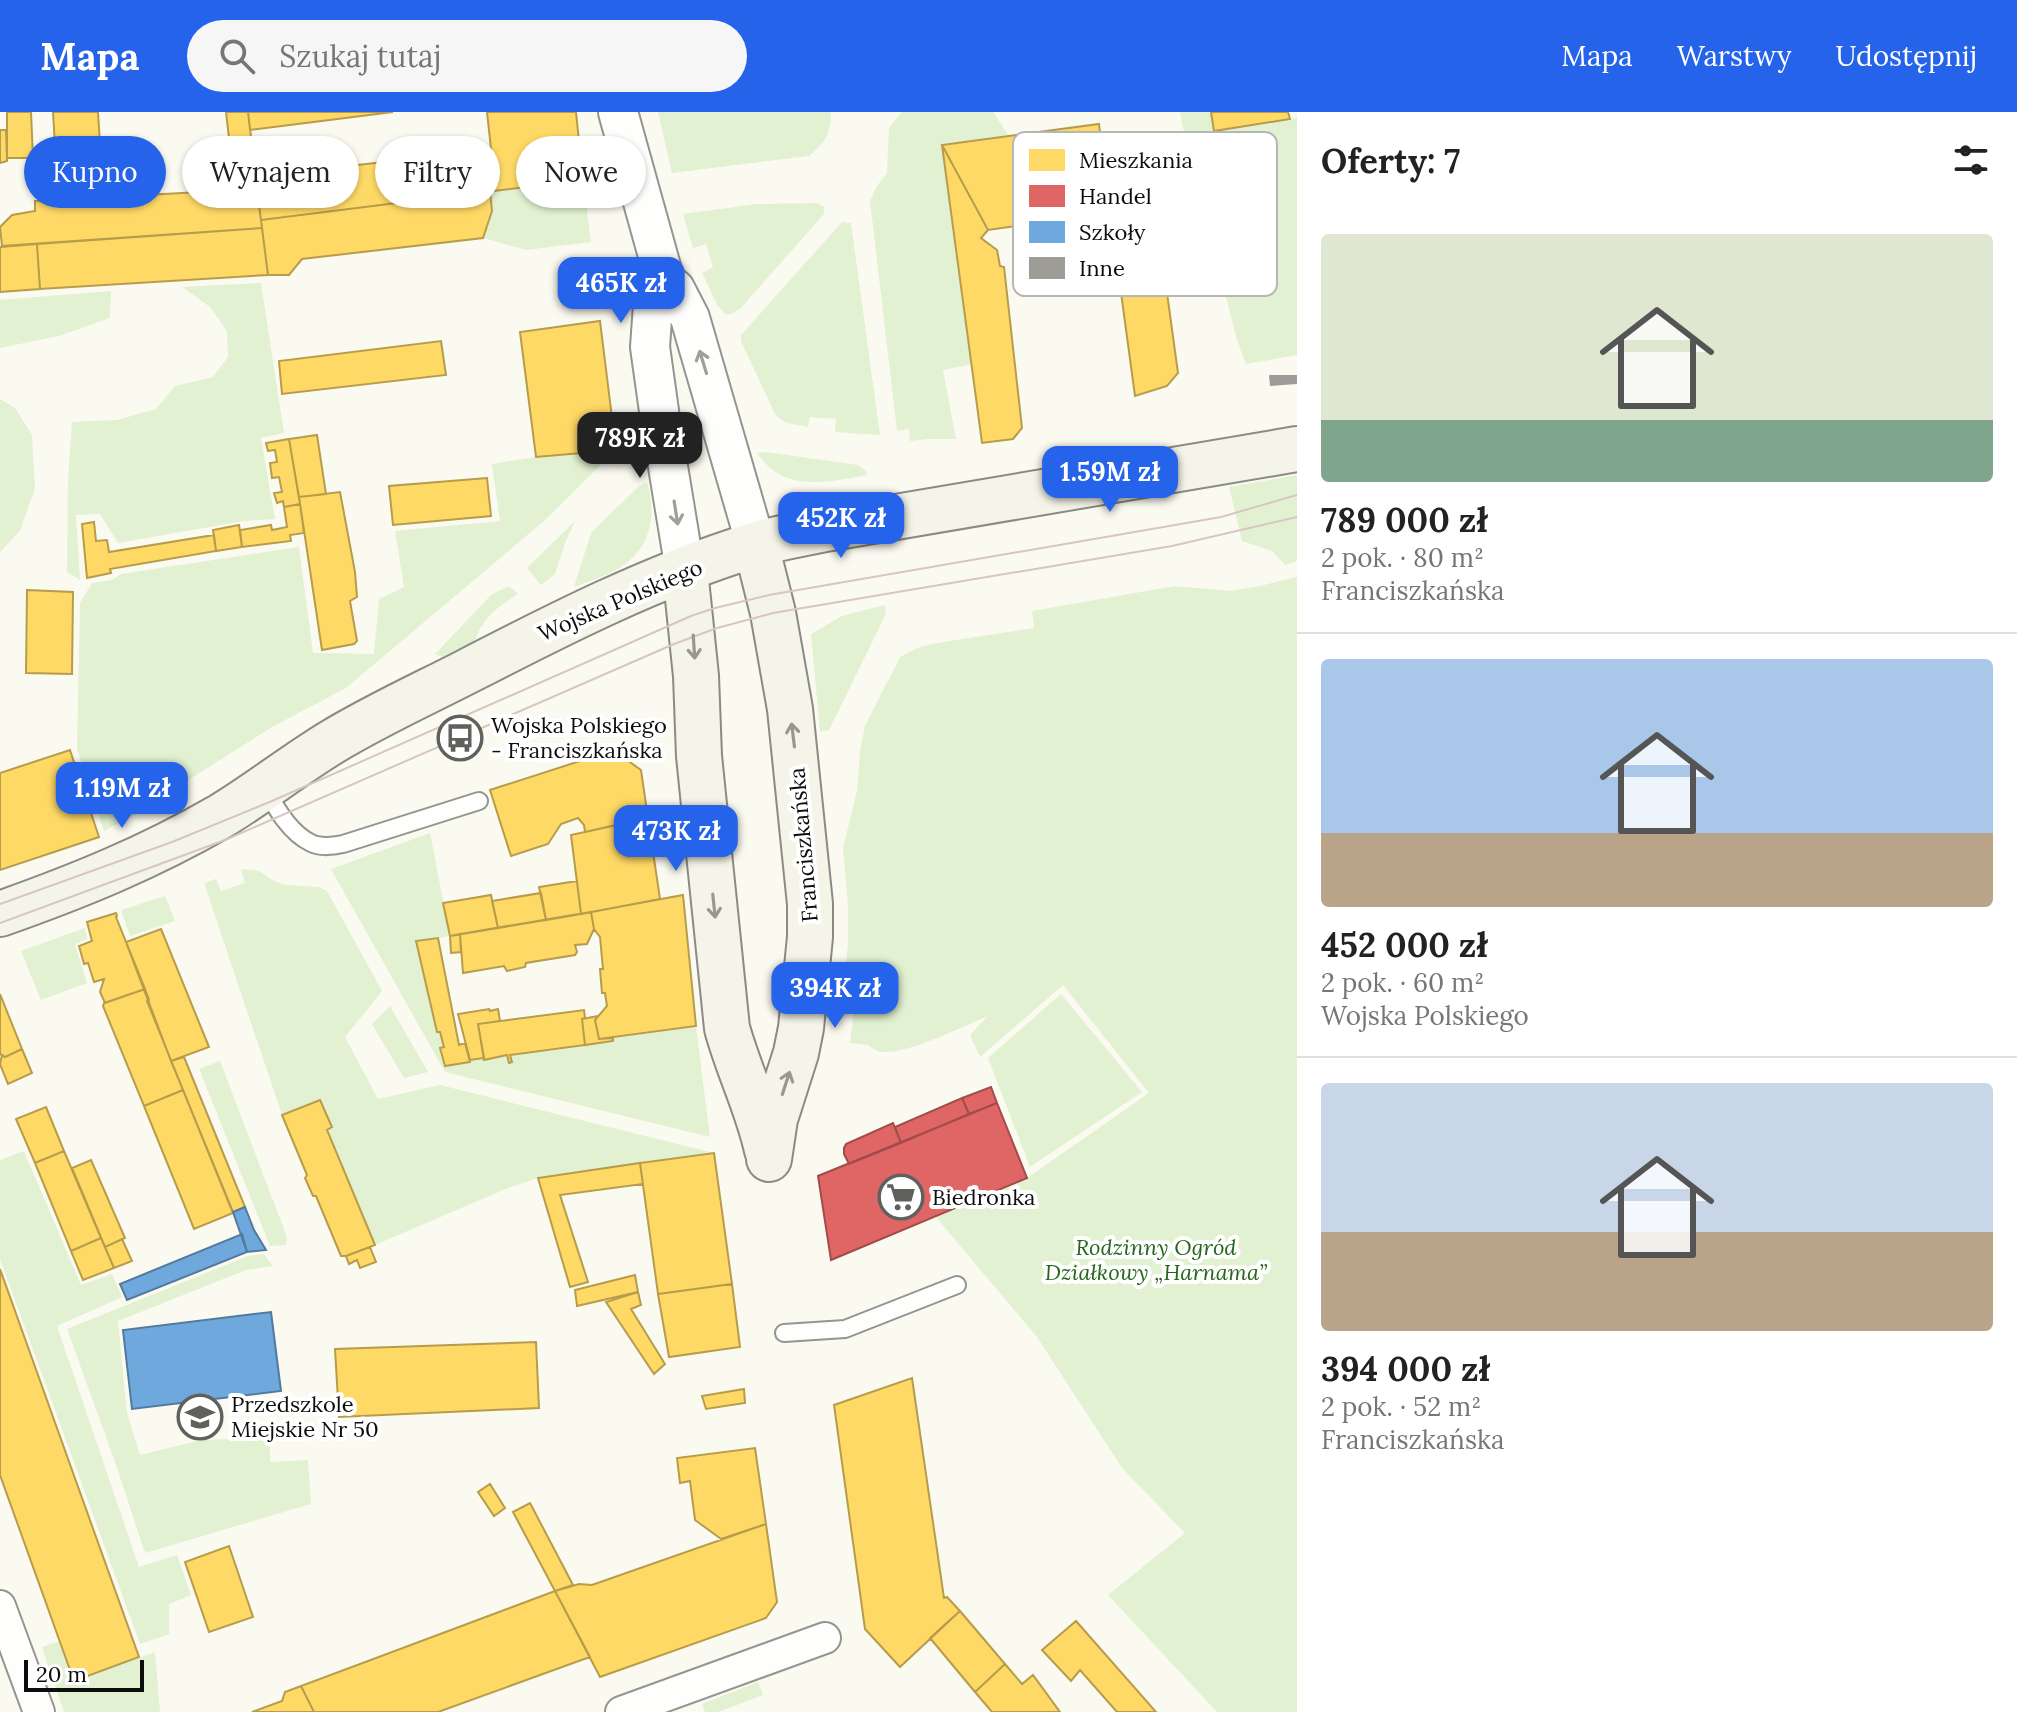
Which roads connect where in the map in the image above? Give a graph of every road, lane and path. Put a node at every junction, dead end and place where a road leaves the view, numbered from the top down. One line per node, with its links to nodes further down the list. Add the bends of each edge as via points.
1 (618, 112): 2 (street, Franciszkańska)
2 (665, 281): 4 (street, Franciszkańska, one-way to 2, via 690,318); 5 (street, Franciszkańska, one-way to 5, via 653,305 650,347)
3 (1297, 449): 4 (main road, Wojska Polskiego, via 922,511)
4 (756, 545): 5 (main road, Wojska Polskiego); 5 (main road, Franciszkańska, one-way to 4, via 727,1028 769,1159 801,1028 810,904 790,709)
5 (685, 570): 6 (main road, Wojska Polskiego, via 572,617 366,723)
6 (265, 787): 7 (lane, via 291,827 312,844 328,846); 8 (main road, Wojska Polskiego, via 127,865)
7 (479, 801)
8 (0, 914)
9 (957, 1285): 10 (lane, via 845,1329)
10 (784, 1333)
11 (0, 1606): 13 (street)
12 (825, 1638): 14 (street)
13 (39, 1712)
14 (621, 1712)

